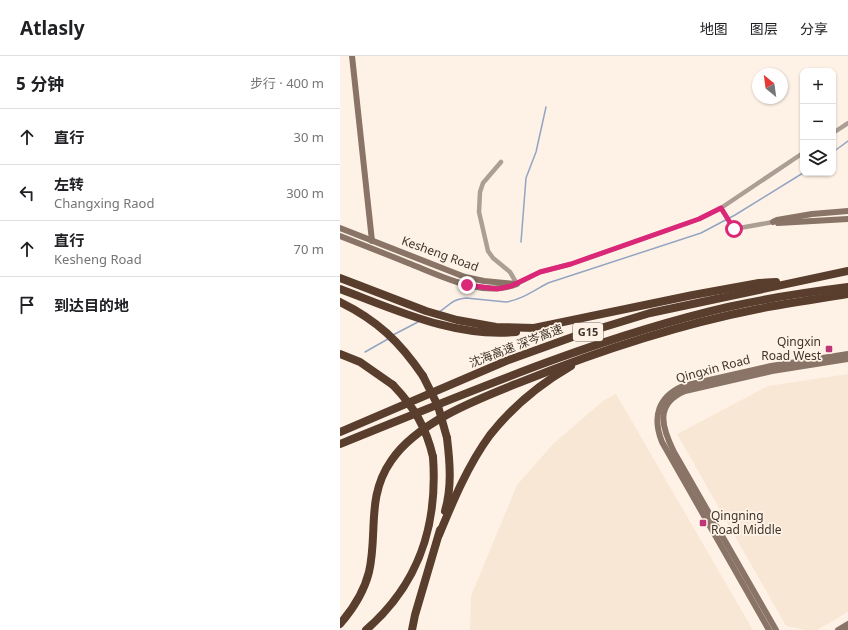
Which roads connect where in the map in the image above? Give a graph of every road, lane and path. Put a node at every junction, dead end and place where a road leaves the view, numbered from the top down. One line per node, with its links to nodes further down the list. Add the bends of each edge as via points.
1 (352, 56): 12 (street)
2 (848, 123): 3 (street)
3 (836, 131)
4 (800, 155): 6 (street)
5 (501, 162): 15 (street, via 483,183 480,192 480,212 488,251 510,272)
6 (721, 208): 9 (street, via 734,229); 15 (street, via 699,219 571,264 540,272)
7 (848, 211): 9 (street, via 812,214)
8 (848, 219): 9 (street)
9 (773, 222)
10 (340, 228): 12 (street, Kesheng Road)
11 (340, 236): 15 (street, Kesheng Road, via 467,285 497,289)
12 (372, 241): 15 (street, Kesheng Road, via 465,277)
13 (844, 272): 20 (highway, via 735,287); 26 (highway, 沈海高速 深岑高速 / G15, via 650,313 578,335 506,361)
14 (340, 278): 20 (highway, via 443,316 477,324)
15 (517, 284)
16 (848, 287): 27 (highway, G15, via 728,307 627,335 525,370)
17 (340, 289): 20 (highway, via 433,322 464,330 503,333)
18 (848, 294): 21 (highway, via 721,317)
19 (340, 302): 28 (highway, bridge, via 370,318 399,344 423,376 438,406 447,438 450,462 448,502)
20 (534, 328)
21 (603, 351): 28 (highway, via 558,374 528,395 509,413 474,460); 29 (highway, via 496,391 444,417 408,441 390,462 379,485 374,508 369,572 358,600)
22 (340, 354): 31 (highway, bridge, via 360,362 393,385 404,397 422,424 433,457 435,479 428,534 418,560 395,600)
23 (848, 354): 25 (street, Qingxin Road, via 771,366 683,386 671,392)
24 (848, 359): 25 (street, Qingxin Road, via 772,371 685,391 670,400)
25 (663, 408): 33 (street, via 657,419 662,442); 34 (street, via 663,423 668,441)
26 (340, 432)
27 (340, 444)
28 (439, 535): 32 (highway)
29 (340, 624)
30 (848, 624): 35 (street)
31 (366, 630)
32 (412, 630)
33 (769, 630)
34 (776, 630)
35 (838, 630)

